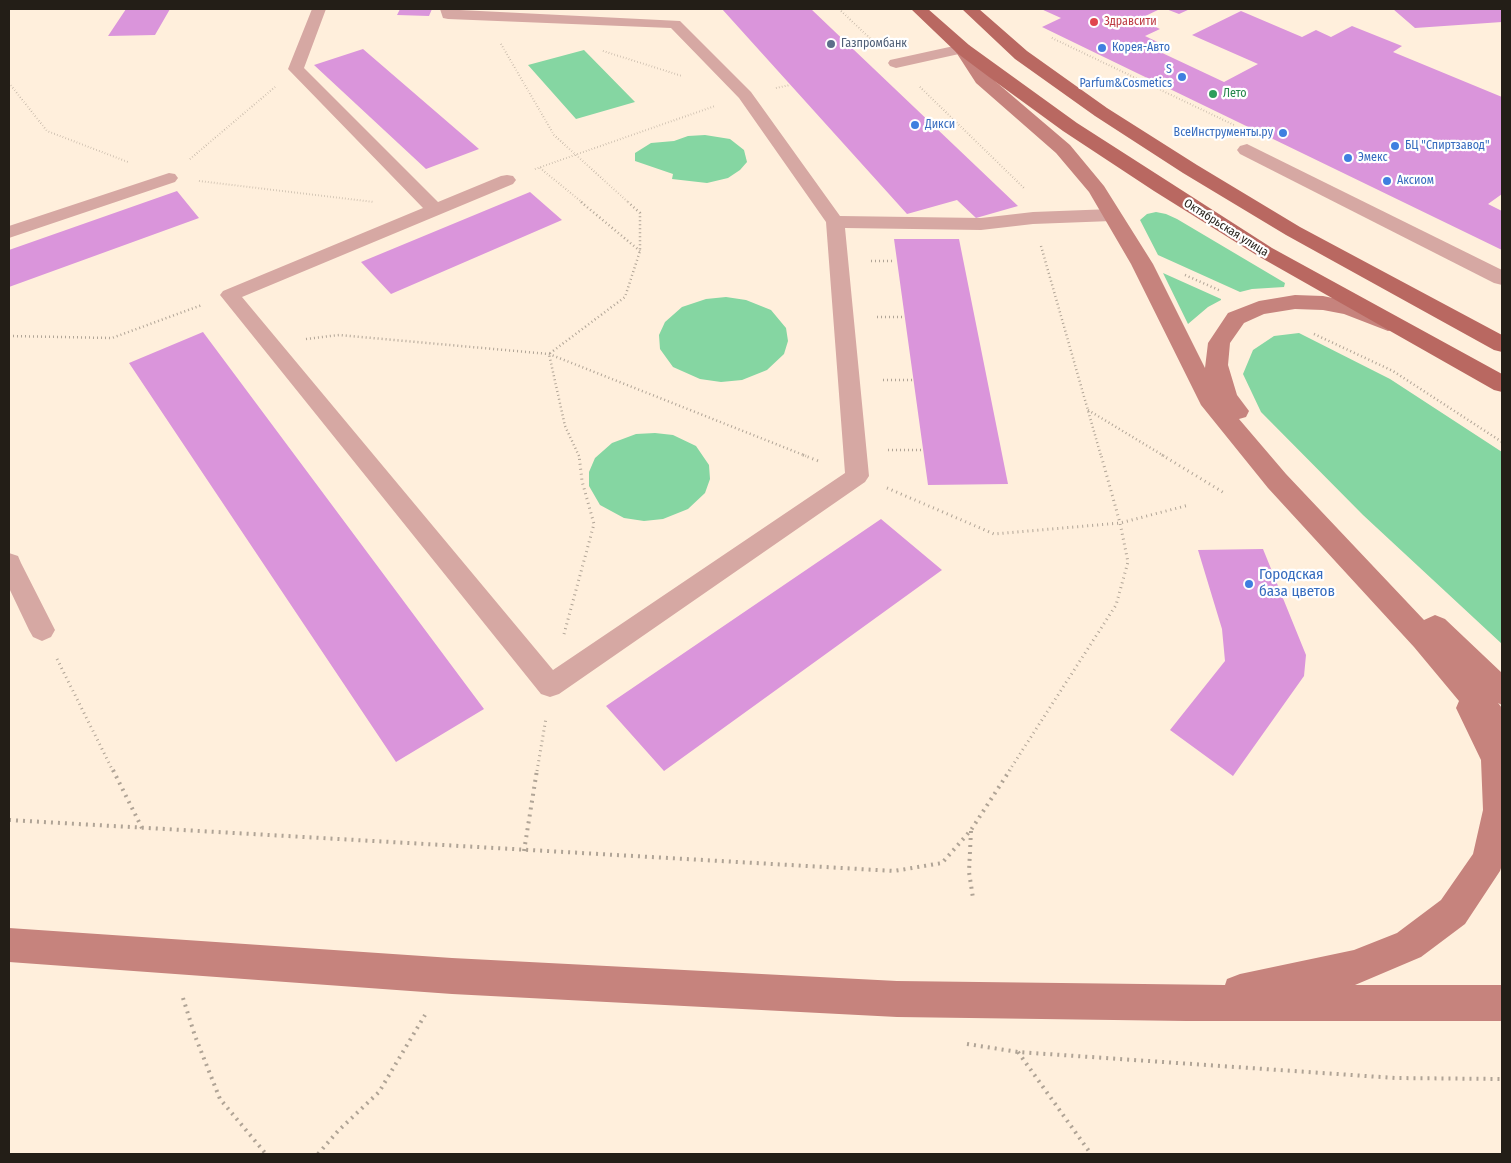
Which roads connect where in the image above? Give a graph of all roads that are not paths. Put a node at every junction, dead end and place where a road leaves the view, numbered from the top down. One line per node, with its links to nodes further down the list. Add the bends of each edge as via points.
1 (319, 9): 10 (lane, via 296,69)
2 (447, 9): 12 (lane, via 448,15 674,24 745,95)
3 (920, 9): 5 (main road, Октябрьская улица)
4 (970, 9): 15 (main road, via 1029,61 1190,170 1293,231)
5 (963, 49): 6 (lane); 11 (main road, via 982,79 1063,149); 16 (main road, Октябрьская улица, via 1070,127 1161,187 1265,252)
6 (896, 63)
7 (1248, 150): 14 (street)
8 (169, 178): 13 (lane)
9 (507, 180): 10 (lane)
10 (434, 209): 12 (lane, via 230,295 550,686 857,476)
11 (1112, 215): 12 (lane, via 981,224); 20 (main road, via 1142,264 1208,399 1277,481)
12 (835, 222)
13 (9, 232)
14 (1502, 278)
15 (1502, 345)
16 (1436, 347): 17 (main road, Октябрьская улица); 20 (main road, via 1349,308 1295,302 1259,308 1236,318 1219,343 1216,365 1226,397 1288,474)
17 (1502, 384)
18 (9, 564): 19 (lane)
19 (42, 630)
20 (1434, 638): 21 (main road); 22 (main road); 23 (main road); 25 (main road, via 1496,760 1499,810 1488,860 1453,912 1409,945 1354,968)
21 (1502, 684)
22 (1502, 692)
23 (1502, 730)
24 (9, 945): 25 (main road, via 452,976 896,999)
25 (1186, 1003): 26 (main road)
26 (1502, 1003)

